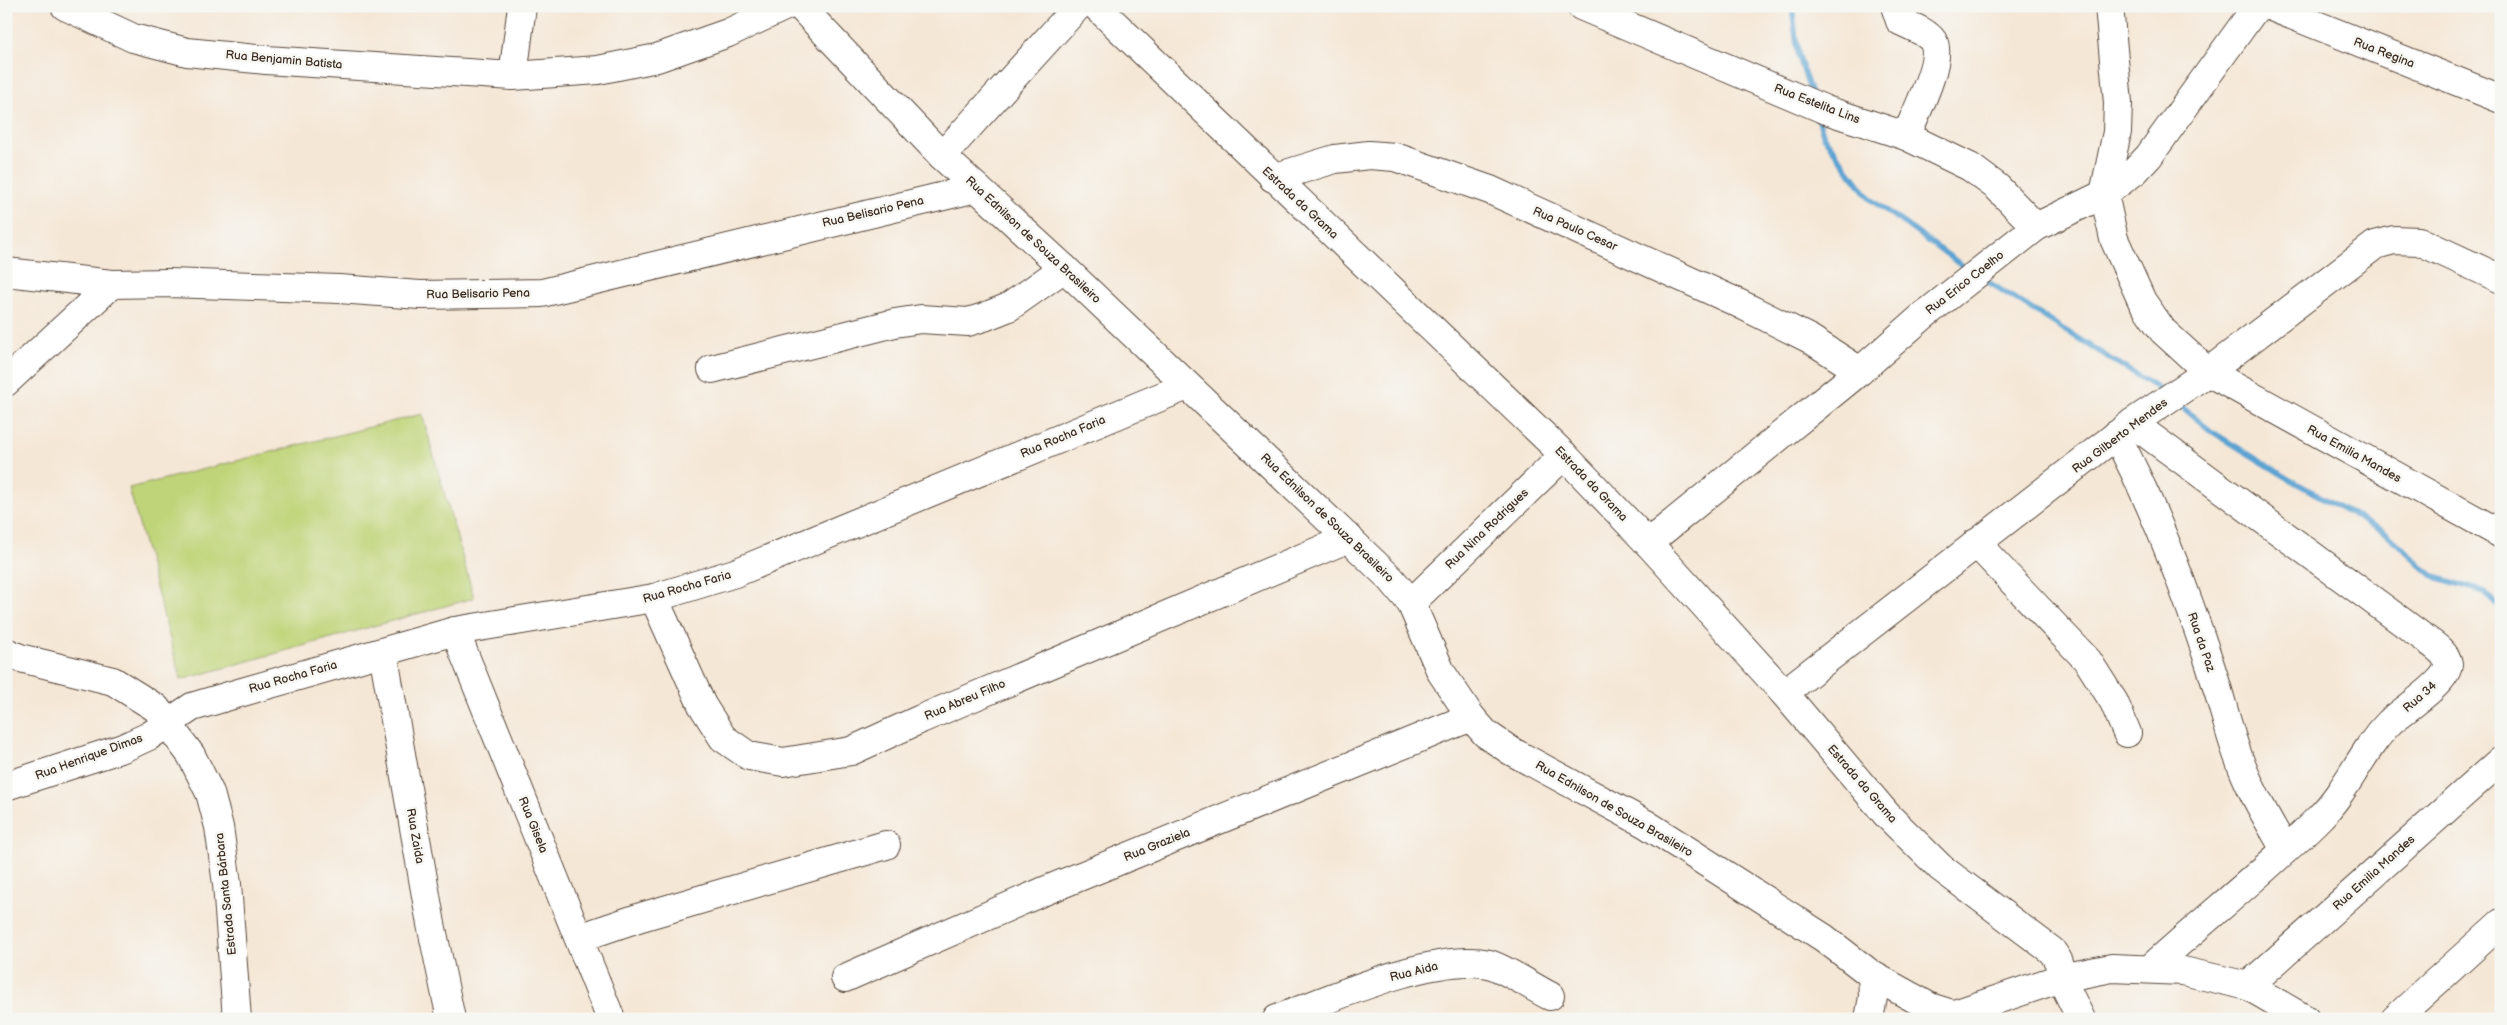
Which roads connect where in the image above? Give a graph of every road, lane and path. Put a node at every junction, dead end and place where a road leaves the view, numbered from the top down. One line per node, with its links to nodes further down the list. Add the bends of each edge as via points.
1 (65, 6): 12 (street, Rua Benjamin Batista, via 133,38 187,52)
2 (522, 6): 12 (street)
3 (786, 6): 12 (street, Rua Benjamin Batista, via 728,33 657,58 598,70)
4 (800, 6): 15 (street, Rua Ednilson de Souza Brasileiro)
5 (1078, 6): 15 (street)
6 (1096, 6): 16 (street, Estrada da Grama)
7 (1581, 6): 14 (street, Rua Estelita Lins, via 1814,105)
8 (1895, 6): 14 (street, via 1900,21 1934,42 1936,54)
9 (2109, 6): 18 (street, via 2118,103 2117,132)
10 (2257, 6): 18 (street, Rua Erico Coelho, via 2148,156 2135,171)
11 (2269, 6): 13 (street, Rua Regina)
12 (513, 76)
13 (2501, 99)
14 (1906, 136): 19 (street, Rua Estelita Lins, via 1970,167 1997,186)
15 (942, 156): 17 (street, Rua Ednilson de Souza Brasileiro)
16 (1273, 178): 25 (street, Rua Paulo Cesar, via 1335,159 1369,155 1395,157 1490,190 1734,301 1810,339); 30 (street, Estrada da Grama)
17 (977, 188): 20 (street, Rua Ednilson de Souza Brasileiro); 23 (street, Rua Belisario Pena, via 542,293 420,295 339,289)
18 (2104, 194): 19 (street, Rua Erico Coelho); 26 (street, Rua Emilia Mandes, via 2114,239 2142,301)
19 (2036, 228): 25 (street, Rua Erico Coelho, via 1923,316)
20 (1064, 268): 24 (street, via 1009,307 984,318 968,322 921,319 895,323); 28 (street, Rua Ednilson de Souza Brasileiro)
21 (6, 272): 23 (street, Rua Belisario Pena)
22 (2501, 279): 26 (street, Rua Gilberto Mendes, via 2418,241 2394,240 2375,245)
23 (112, 284): 27 (street)
24 (712, 369)
25 (1860, 371): 33 (street, Rua Erico Coelho)
26 (2197, 379): 29 (street, Rua Gilberto Mendes); 31 (street, Rua Emilia Mandes)
27 (6, 382)
28 (1187, 386): 32 (street, Rua Ednilson de Souza Brasileiro); 35 (street, Rua Rocha Faria, via 735,574)
29 (2124, 429): 34 (street, Rua Gilberto Mendes); 47 (street, Rua da Paz, via 2140,480 2181,582 2240,761); 47 (street, Rua 34, via 2420,635 2446,658 2446,673 2390,722 2322,815)
30 (1564, 454): 33 (street, Estrada da Grama); 36 (street, Rua Nina Rodrigues)
31 (2501, 534)
32 (1349, 538): 35 (street, Rua Abreu Filho, via 851,751 783,762 749,756 723,738 702,706); 36 (street, Rua Ednilson de Souza Brasileiro)
33 (1648, 543): 40 (street, Estrada da Grama)
34 (1976, 543): 40 (street, Rua Gilberto Mendes); 43 (street, via 2088,661 2114,702)
35 (654, 598): 37 (street, Rua Rocha Faria)
36 (1411, 603): 41 (street, Rua Ednilson de Souza Brasileiro, via 1441,672)
37 (455, 631): 39 (street, Rua Rocha Faria); 49 (street, Rua Gisela)
38 (6, 652): 42 (street, Estrada Santa Bárbara, via 113,681 156,708)
39 (383, 652): 42 (street, Rua Rocha Faria, via 192,707); 59 (street, Rua Zaida)
40 (1784, 693): 53 (street, Estrada da Grama, via 1887,815 1941,868 2052,951 2059,962)
41 (1471, 717): 51 (street, Rua Ednilson de Souza Brasileiro, via 1486,734 1512,751 1646,824 1824,938); 52 (street, Rua Graziela, via 1042,892)
42 (169, 723): 45 (street, Rua Henrique Dimas, via 124,748); 58 (street, Estrada Santa Bárbara, via 191,755 210,793 219,827 227,884)
43 (2127, 732)
44 (2501, 760): 54 (street, Rua Emilia Mandes)
45 (6, 786)
46 (886, 845): 49 (street)
47 (2285, 850): 50 (street, Rua 34)
48 (2501, 923): 64 (street)
49 (579, 938): 60 (street, Rua Gisela)
50 (2151, 968): 53 (street, via 2112,968); 54 (street, via 2184,971)
51 (1872, 975): 56 (street); 57 (street, Rua Ednilson de Souza Brasileiro)
52 (845, 978)
53 (2061, 978): 57 (street); 62 (street, Estrada da Grama)
54 (2248, 986): 63 (street)
55 (1550, 996): 61 (street, Rua Aida, via 1490,964 1460,963 1424,967)
56 (1870, 1015)
57 (1946, 1017)
58 (237, 1019)
59 (450, 1019)
60 (611, 1019)
61 (1277, 1019)
62 (2081, 1019)
63 (2305, 1019)
64 (2395, 1019)

